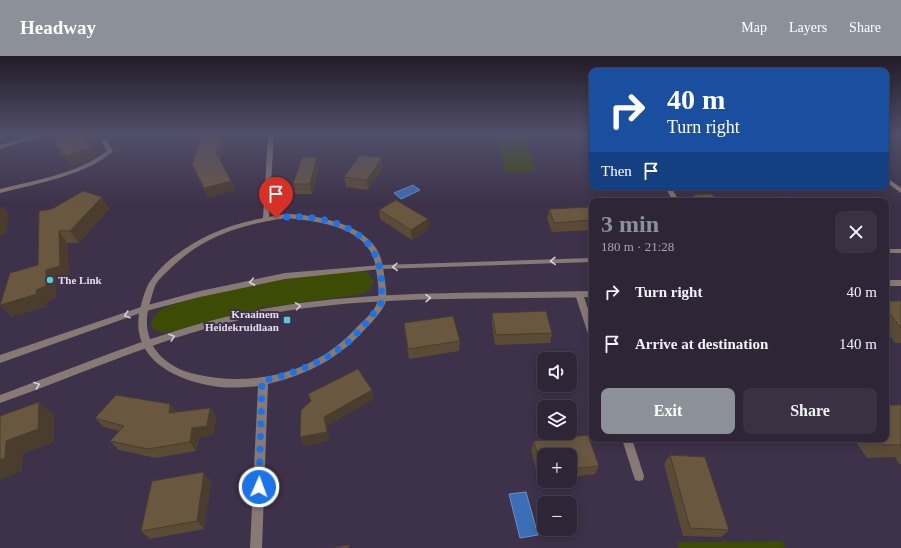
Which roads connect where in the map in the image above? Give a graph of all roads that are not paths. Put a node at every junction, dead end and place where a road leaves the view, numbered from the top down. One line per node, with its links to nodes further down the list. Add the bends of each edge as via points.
1 (101, 158): 4 (street, via 86,166)
2 (270, 158): 6 (street)
3 (889, 181): 5 (street)
4 (0, 191)
5 (901, 191)
6 (266, 219): 10 (street, via 286,216 319,219 345,227 362,237 373,249); 16 (street, via 230,228 199,242 176,257 153,282)
7 (889, 251): 8 (street)
8 (901, 251)
9 (589, 260): 10 (street, one-way to 10)
10 (381, 267): 15 (street); 16 (street, one-way to 16, via 284,276)
11 (901, 283): 12 (street)
12 (889, 284)
13 (579, 294): 14 (street); 15 (street, one-way to 13); 17 (street)
14 (589, 294)
15 (381, 299): 18 (street, one-way to 15, via 197,328 258,313 305,305); 20 (street, via 381,303 360,332 336,352 312,366)
16 (144, 309): 18 (street, via 143,330); 19 (street, one-way to 19)
17 (589, 325)
18 (148, 345): 20 (street, via 158,359 174,371 203,381); 21 (street, one-way to 18)
19 (0, 359)
20 (262, 381): 24 (street)
21 (0, 399)
22 (628, 442): 23 (street)
23 (639, 476)
24 (256, 548)

